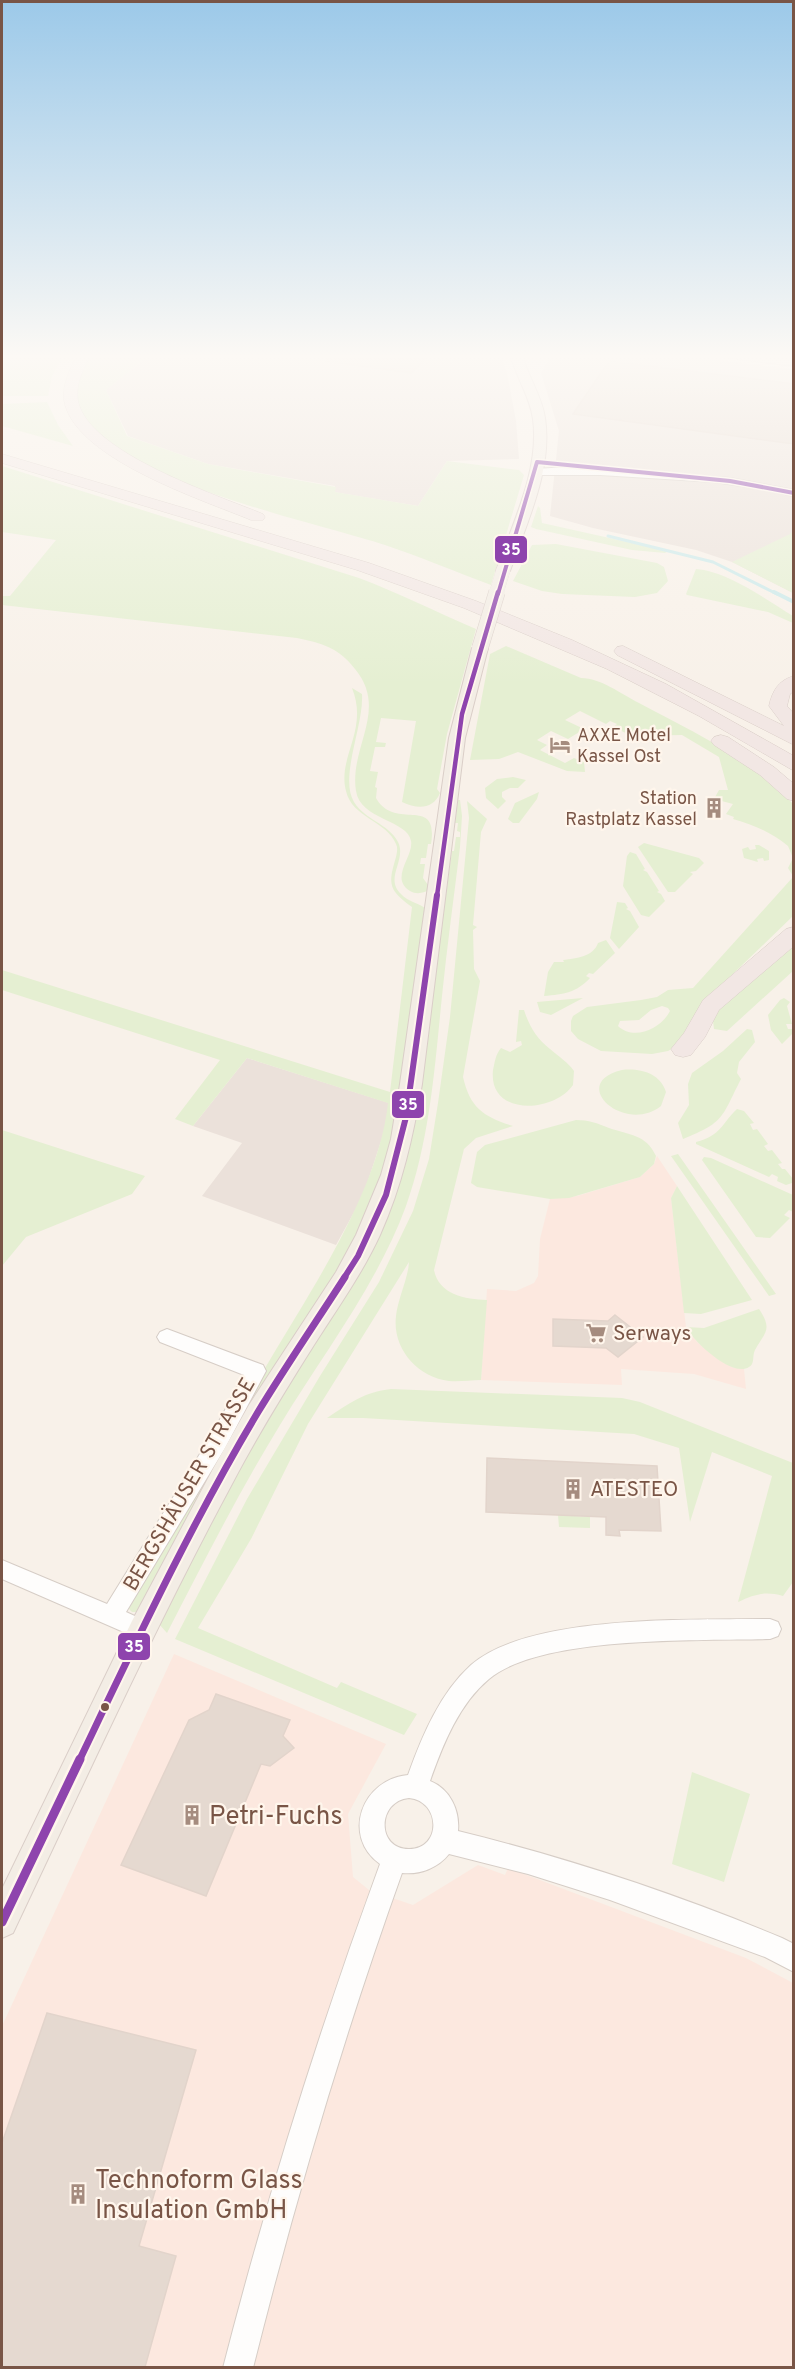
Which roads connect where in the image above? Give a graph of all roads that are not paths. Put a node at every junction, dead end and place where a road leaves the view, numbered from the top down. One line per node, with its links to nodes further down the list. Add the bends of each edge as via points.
1 (20, 464): 8 (highway)
2 (68, 464): 7 (highway)
3 (131, 464): 7 (highway)
4 (537, 464): 5 (main road, BERGSHÄUSER STRASSE)
5 (536, 467): 6 (street, via 739,482); 22 (main road, BERGSHÄUSER STRASSE, bridge, via 502,571 457,738 411,1084 402,1140 386,1195 354,1263 244,1437)
6 (794, 493)
7 (257, 517): 9 (highway, via 401,562)
8 (375, 570): 14 (highway, via 477,606 586,652 708,714); 15 (highway, via 407,590 654,704 758,764)
9 (537, 613)
10 (610, 645): 13 (highway)
11 (794, 681): 12 (highway, via 781,692 778,706)
12 (794, 727)
13 (794, 739)
14 (794, 765)
15 (794, 795)
16 (793, 934): 17 (highway, via 711,1005 701,1018 694,1039)
17 (683, 1049)
18 (167, 1337): 20 (street, BERGSHÄUSER STRASSE, via 256,1371 218,1442)
19 (2, 1569): 20 (street)
20 (111, 1617): 22 (street)
21 (770, 1629): 23 (street, via 599,1635 525,1649 494,1661 447,1713)
22 (142, 1630): 26 (main road, BERGSHÄUSER STRASSE)
23 (416, 1787): 24 (street, via 427,1791 443,1806 447,1829); 25 (street, via 387,1793 374,1810 372,1833 377,1843)
24 (443, 1840): 25 (street, via 428,1856 406,1861); 27 (street, via 510,1855 630,1892 773,1947)
25 (395, 1858): 28 (street, via 307,2117)
26 (2, 1922)
27 (794, 1959)
28 (238, 2367)

